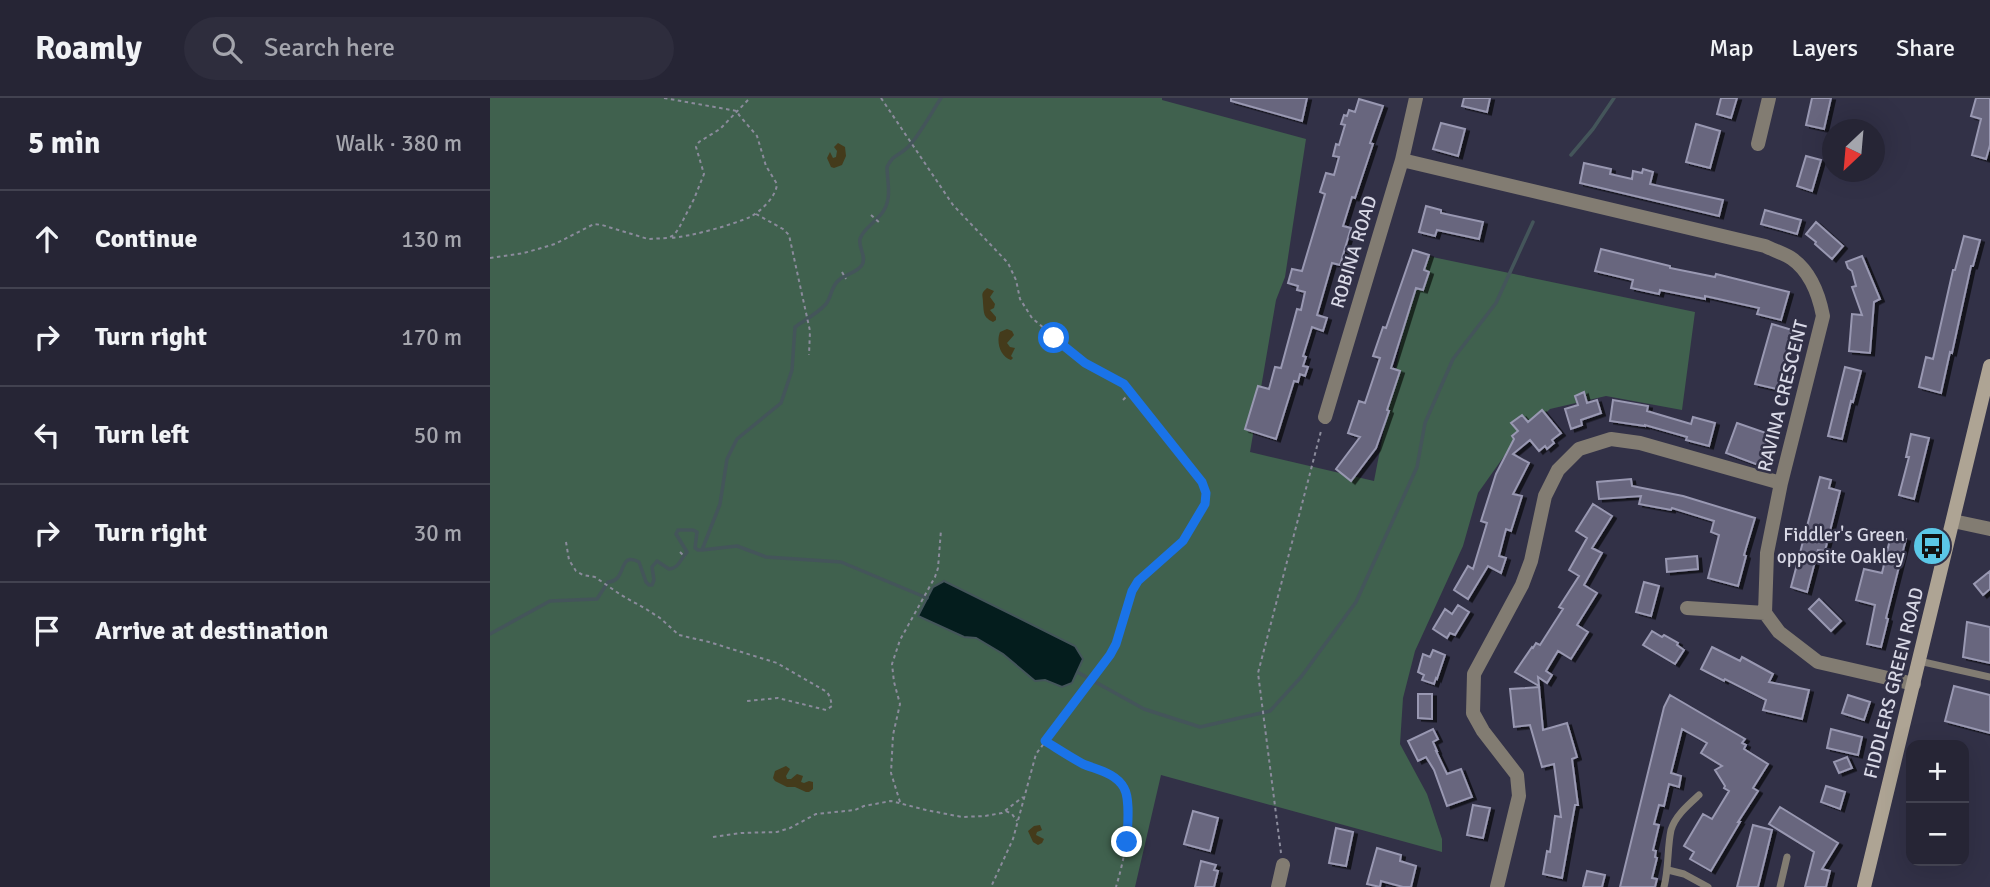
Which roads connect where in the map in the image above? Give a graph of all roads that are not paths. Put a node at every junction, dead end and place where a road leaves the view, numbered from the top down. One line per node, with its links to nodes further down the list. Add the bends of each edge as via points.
1 (1416, 98): 4 (street, ROBINA ROAD)
2 (1769, 98): 3 (street)
3 (1758, 144)
4 (1402, 160): 7 (street, ROBINA ROAD); 8 (street, RAVINA CRESCENT, via 1765,246 1792,259 1808,276 1823,316)
5 (1990, 366): 6 (main road, FIDDLERS GREEN ROAD)
6 (1988, 385): 9 (main road, FIDDLERS GREEN ROAD)
7 (1325, 417)
8 (1781, 483): 12 (street, RAVINA CRESCENT, via 1767,553); 21 (street, via 1611,439 1579,449 1558,470 1545,496 1522,585 1474,674 1473,713 1517,775 1519,796)
9 (1953, 521): 10 (street); 13 (main road, FIDDLERS GREEN ROAD)
10 (1990, 529)
11 (1687, 608): 12 (street)
12 (1765, 613): 15 (street, via 1779,632 1818,662)
13 (1919, 660): 14 (lane); 15 (main road, FIDDLERS GREEN ROAD)
14 (1990, 677)
15 (1914, 684): 25 (main road, FIDDLERS GREEN ROAD)
16 (1699, 795): 19 (lane, via 1684,808 1672,829)
17 (1787, 858): 24 (lane)
18 (1283, 866): 20 (street)
19 (1668, 870): 22 (lane); 23 (lane)
20 (1278, 887)
21 (1497, 887)
22 (1664, 887)
23 (1708, 887)
24 (1780, 887)
25 (1864, 887)

